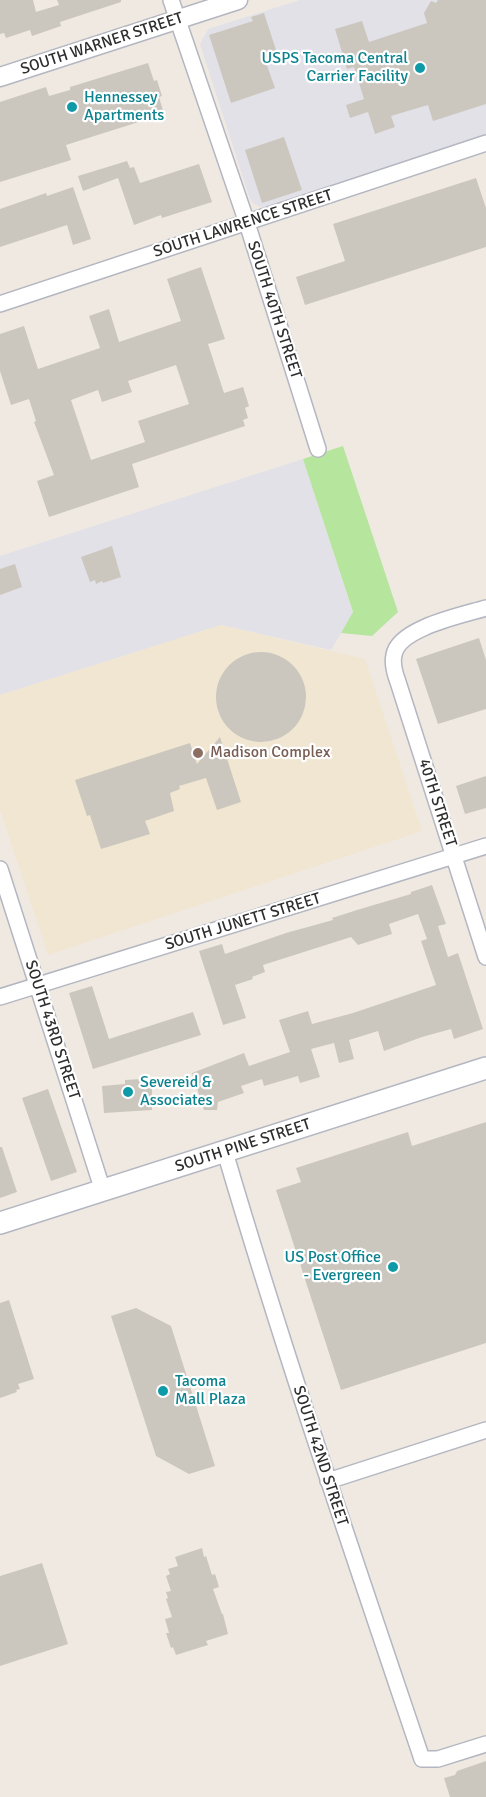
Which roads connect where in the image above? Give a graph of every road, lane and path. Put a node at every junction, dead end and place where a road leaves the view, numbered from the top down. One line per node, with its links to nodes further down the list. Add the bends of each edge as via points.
1 (171, 0): 3 (street, SOUTH 40TH STREET)
2 (238, 0): 3 (street, SOUTH WARNER STREET)
3 (177, 20): 4 (street, SOUTH WARNER STREET); 6 (street, SOUTH 40TH STREET)
4 (0, 76)
5 (486, 143): 6 (street, SOUTH LAWRENCE STREET)
6 (247, 223): 7 (street, SOUTH LAWRENCE STREET); 8 (street, SOUTH 40TH STREET)
7 (0, 304)
8 (318, 449)
9 (486, 608): 11 (street, 40TH STREET, via 412,633 393,656)
10 (486, 846): 11 (street, SOUTH JUNETT STREET)
11 (454, 857): 13 (street, 40TH STREET); 14 (street, SOUTH JUNETT STREET)
12 (0, 870): 14 (street, SOUTH 43RD STREET)
13 (486, 957)
14 (38, 985): 15 (street, SOUTH JUNETT STREET); 18 (street, SOUTH 43RD STREET)
15 (0, 997)
16 (486, 1068): 17 (main road, SOUTH PINE STREET)
17 (225, 1152): 18 (main road, SOUTH PINE STREET); 21 (street, SOUTH 42ND STREET)
18 (103, 1191): 19 (main road, SOUTH PINE STREET)
19 (0, 1223)
20 (486, 1431): 21 (street)
21 (328, 1482): 22 (street, SOUTH 42ND STREET, via 422,1759 438,1759)
22 (486, 1744)

